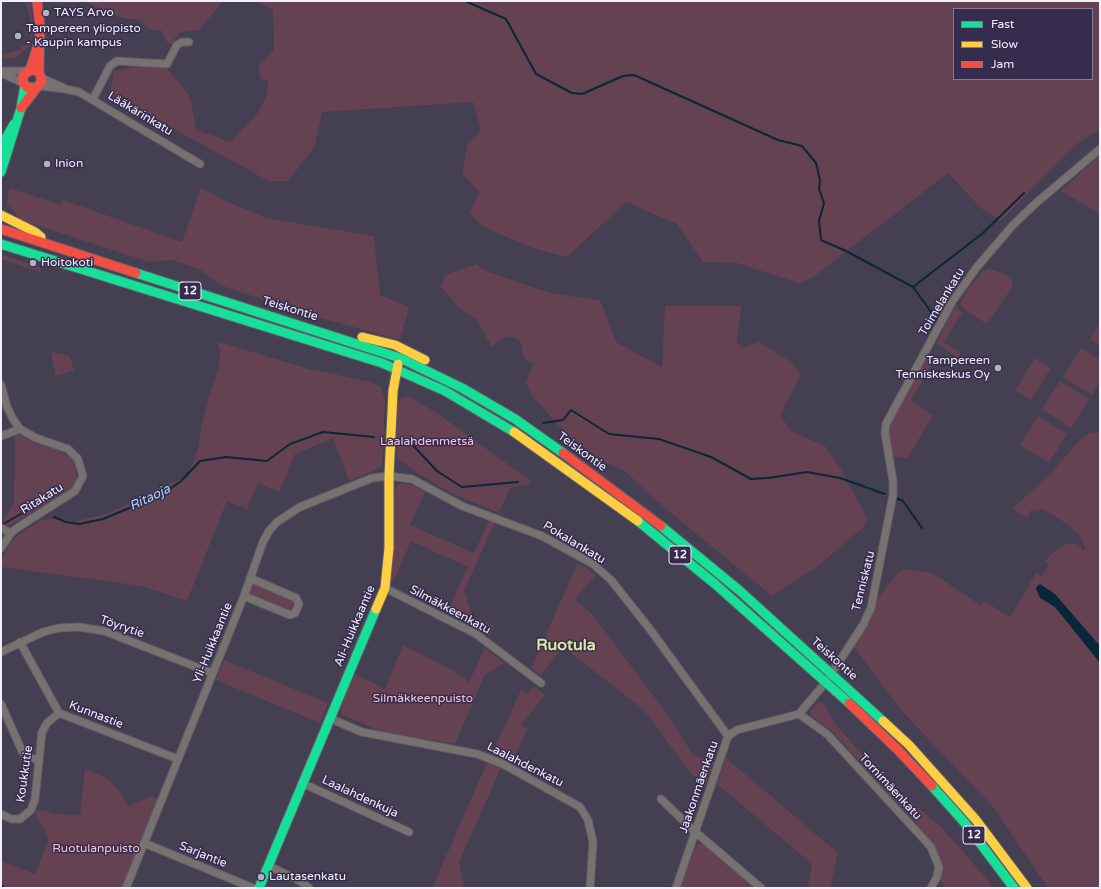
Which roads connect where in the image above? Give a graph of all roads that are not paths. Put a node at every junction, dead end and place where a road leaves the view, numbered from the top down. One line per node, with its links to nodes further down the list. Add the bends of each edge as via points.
1 (37, 1): 4 (main road, via 40,26)
2 (189, 42): 6 (street, via 177,45 167,64 117,61 106,72)
3 (1, 72): 4 (street, Lääkärinkatu); 5 (street)
4 (35, 78): 5 (main road, via 30,89); 5 (main road, via 23,76); 6 (street, Lääkärinkatu); 7 (main road)
5 (24, 84): 7 (main road)
6 (93, 99): 11 (street, Lääkärinkatu)
7 (22, 108): 8 (main road)
8 (18, 118): 9 (main road); 12 (main road)
9 (1, 147)
10 (1100, 150): 25 (street, Toimelankatu, via 1013,225 977,267 952,302 886,424 887,452)
11 (200, 164)
12 (1, 172)
13 (1, 215): 16 (main road, via 36,232)
14 (1, 229): 16 (main road, Teiskontie / 12)
15 (1, 244): 19 (main road, Teiskontie / 12)
16 (52, 245): 17 (main road, Teiskontie / 12)
17 (329, 334): 18 (main road, Teiskontie / 12); 21 (main road, 12, via 340,332 395,345 449,374)
18 (400, 358): 19 (main road, Ali-Huikkaantie); 21 (main road, Teiskontie / 12)
19 (397, 369): 24 (main road, Ali-Huikkaantie, via 393,391); 36 (main road, Teiskontie / 12, via 445,391 484,413 583,480 681,556)
20 (1, 385): 22 (street, Ritakatu, via 7,407)
21 (462, 388): 35 (main road, Teiskontie / 12, via 515,419 658,524 740,591)
22 (20, 429): 23 (street); 27 (street, Ritakatu, via 36,438 68,449 78,458 83,476 78,488 71,494)
23 (1, 436)
24 (389, 476): 29 (street, Yli-Huikkaantie, via 372,478 325,495 277,522 263,542); 30 (main road, Ali-Huikkaantie, via 389,548); 42 (street, Pokalankatu, via 412,479 456,504 542,536 593,564 611,580 649,628)
25 (893, 485): 35 (street, Tenniskatu, via 871,608)
26 (1, 528): 27 (street)
27 (11, 533): 28 (street, Ritakatu)
28 (1, 548)
29 (250, 578): 31 (street, Yli-Huikkaantie); 31 (street, via 296,598 299,604 295,613 290,615)
30 (385, 588): 37 (street, Silmäkkeenkatu, via 476,634); 41 (main road, Ali-Huikkaantie)
31 (244, 596): 34 (street, Yli-Huikkaantie)
32 (20, 642): 33 (street, Töyrytie); 34 (street, Töyrytie, via 59,628 96,629); 39 (street, Kunnastie)
33 (1, 652)
34 (212, 673): 43 (street, Yli-Huikkaantie)
35 (832, 673): 36 (street); 61 (main road, Teiskontie / 12, via 919,756 976,820)
36 (826, 682): 40 (street); 60 (main road, Teiskontie / 12, via 930,784 964,822)
37 (541, 683)
38 (1, 704): 44 (street, via 22,751 28,758)
39 (59, 713): 43 (street, Kunnastie); 44 (street, Koukkutie, via 44,727)
40 (799, 714): 42 (street, Jaakonmäenkatu, via 737,730); 59 (street, Tornimäenkatu, via 827,734 931,847 938,867 937,878)
41 (329, 718): 45 (main road, Ali-Huikkaantie); 56 (street, Laalahdenkatu, via 362,732 477,754 503,764 580,807 588,820 593,842)
42 (728, 736): 48 (street, Jaakonmäenkatu)
43 (178, 759): 50 (street, Yli-Huikkaantie)
44 (39, 760): 47 (street, Koukkutie, via 35,799 31,810 20,819 11,819)
45 (302, 783): 49 (street, Laalahdenkuja); 51 (main road, Ali-Huikkaantie)
46 (661, 799): 48 (street)
47 (1, 814)
48 (695, 831): 57 (street, Jaakonmäenkatu); 58 (street)
49 (409, 832)
50 (144, 843): 52 (street, Yli-Huikkaantie); 53 (street, Sarjantie)
51 (269, 866): 54 (main road, Ali-Huikkaantie); 55 (street)
52 (126, 888)
53 (253, 888)
54 (259, 888)
55 (309, 888)
56 (590, 888)
57 (676, 888)
58 (761, 888)
59 (931, 888)
60 (1014, 888)
61 (1027, 888)

